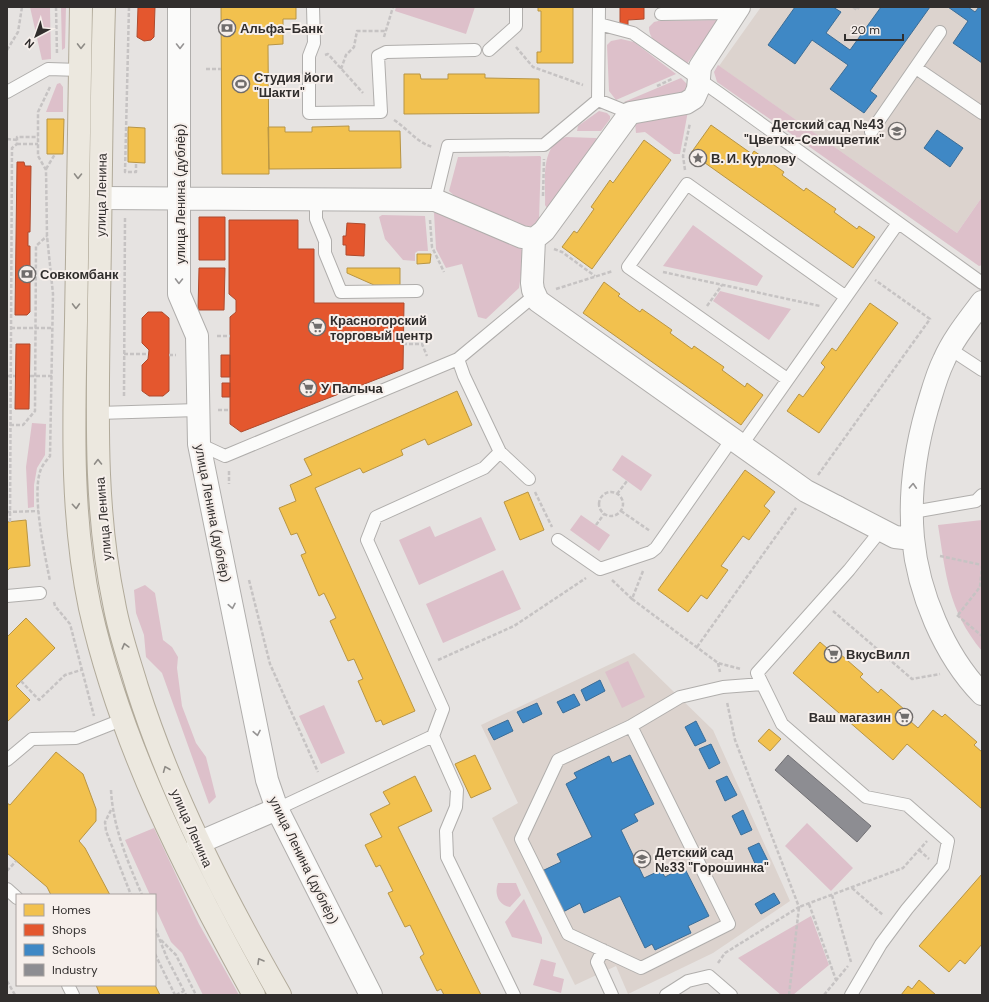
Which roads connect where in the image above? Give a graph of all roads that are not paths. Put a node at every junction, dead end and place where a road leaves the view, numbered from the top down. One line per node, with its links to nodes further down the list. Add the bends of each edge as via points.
1 (82, 7): 14 (main road, улица Ленина, one-way to 14)
2 (104, 7): 21 (main road, улица Ленина)
3 (179, 7): 22 (street, улица Ленина (дублёр), one-way to 22)
4 (313, 7): 11 (lane, via 314,43 309,56 310,113 381,112 378,56 386,52)
5 (516, 7): 12 (lane, via 516,26)
6 (599, 7): 9 (lane)
7 (736, 13): 8 (lane); 15 (street, via 700,67)
8 (661, 14)
9 (599, 24): 15 (lane, via 633,33); 17 (lane)
10 (940, 32): 13 (lane)
11 (475, 50)
12 (488, 50)
13 (916, 68): 18 (lane); 20 (lane)
14 (80, 70): 16 (lane, via 48,69); 51 (main road, улица Ленина, one-way to 51, via 74,486 80,550 90,608)
15 (699, 81): 19 (street, via 694,98 686,103); 25 (lane)
16 (7, 92)
17 (598, 95): 19 (lane); 24 (lane, via 544,145 448,146)
18 (980, 108)
19 (630, 113): 26 (street)
20 (871, 132)
21 (101, 198): 22 (street); 37 (main road, улица Ленина)
22 (180, 200): 23 (street); 36 (street, улица Ленина (дублёр), one-way to 36, via 179,294 197,336)
23 (316, 200): 24 (street); 28 (lane, via 316,219 325,241 325,253 341,292)
24 (433, 200): 26 (street)
25 (898, 223): 27 (lane); 30 (lane)
26 (534, 241): 29 (street, via 532,283)
27 (982, 283)
28 (416, 291)
29 (535, 295): 33 (lane); 38 (street, via 544,305)
30 (846, 297): 35 (lane); 35 (lane, via 687,184 628,267)
31 (979, 312): 32 (street)
32 (946, 355): 34 (lane); 43 (street, one-way to 32, via 913,483 922,426)
33 (458, 359): 39 (lane, via 225,456); 40 (lane)
34 (982, 370)
35 (788, 379): 38 (lane)
36 (198, 410): 37 (lane); 39 (street, улица Ленина (дублёр))
37 (98, 413): 56 (main road, улица Ленина, one-way to 37, via 148,719 128,659 114,605 104,549 99,486)
38 (737, 442): 44 (street, via 806,491); 46 (lane, via 651,552 600,569)
39 (199, 444): 55 (street, улица Ленина (дублёр), one-way to 55, via 267,780)
40 (500, 452): 41 (lane); 53 (lane, via 484,468 376,517 367,540 443,710)
41 (529, 479)
42 (982, 495): 43 (lane, via 976,501)
43 (913, 512): 45 (street)
44 (881, 530): 45 (street, via 895,537); 49 (lane)
45 (913, 539): 50 (street, via 933,618 959,668)
46 (558, 540)
47 (40, 593): 48 (lane)
48 (7, 596)
49 (760, 679): 52 (lane, via 680,697); 69 (lane, via 782,724 866,797 907,806 948,841 943,866 880,944)
50 (982, 694)
51 (124, 719): 54 (lane, via 76,738 32,739); 62 (main road, улица Ленина, via 155,804 178,853)
52 (631, 726): 59 (lane, via 558,760 521,839 568,934); 59 (lane, via 729,924 641,968)
53 (433, 736): 55 (lane); 65 (lane, via 457,790 456,806 446,831 447,856)
54 (7, 760)
55 (277, 809): 56 (street); 64 (street, улица Ленина (дублёр))
56 (198, 843): 63 (main road, улица Ленина, one-way to 56, via 220,888)
57 (7, 889): 58 (lane)
58 (16, 897)
59 (603, 950): 66 (lane, via 597,962)
60 (68, 986): 61 (lane)
61 (73, 995)
62 (254, 995)
63 (280, 995)
64 (371, 995)
65 (514, 995)
66 (612, 995)
67 (666, 995): 68 (lane, via 688,981 709,976)
68 (732, 995)
69 (851, 995)

